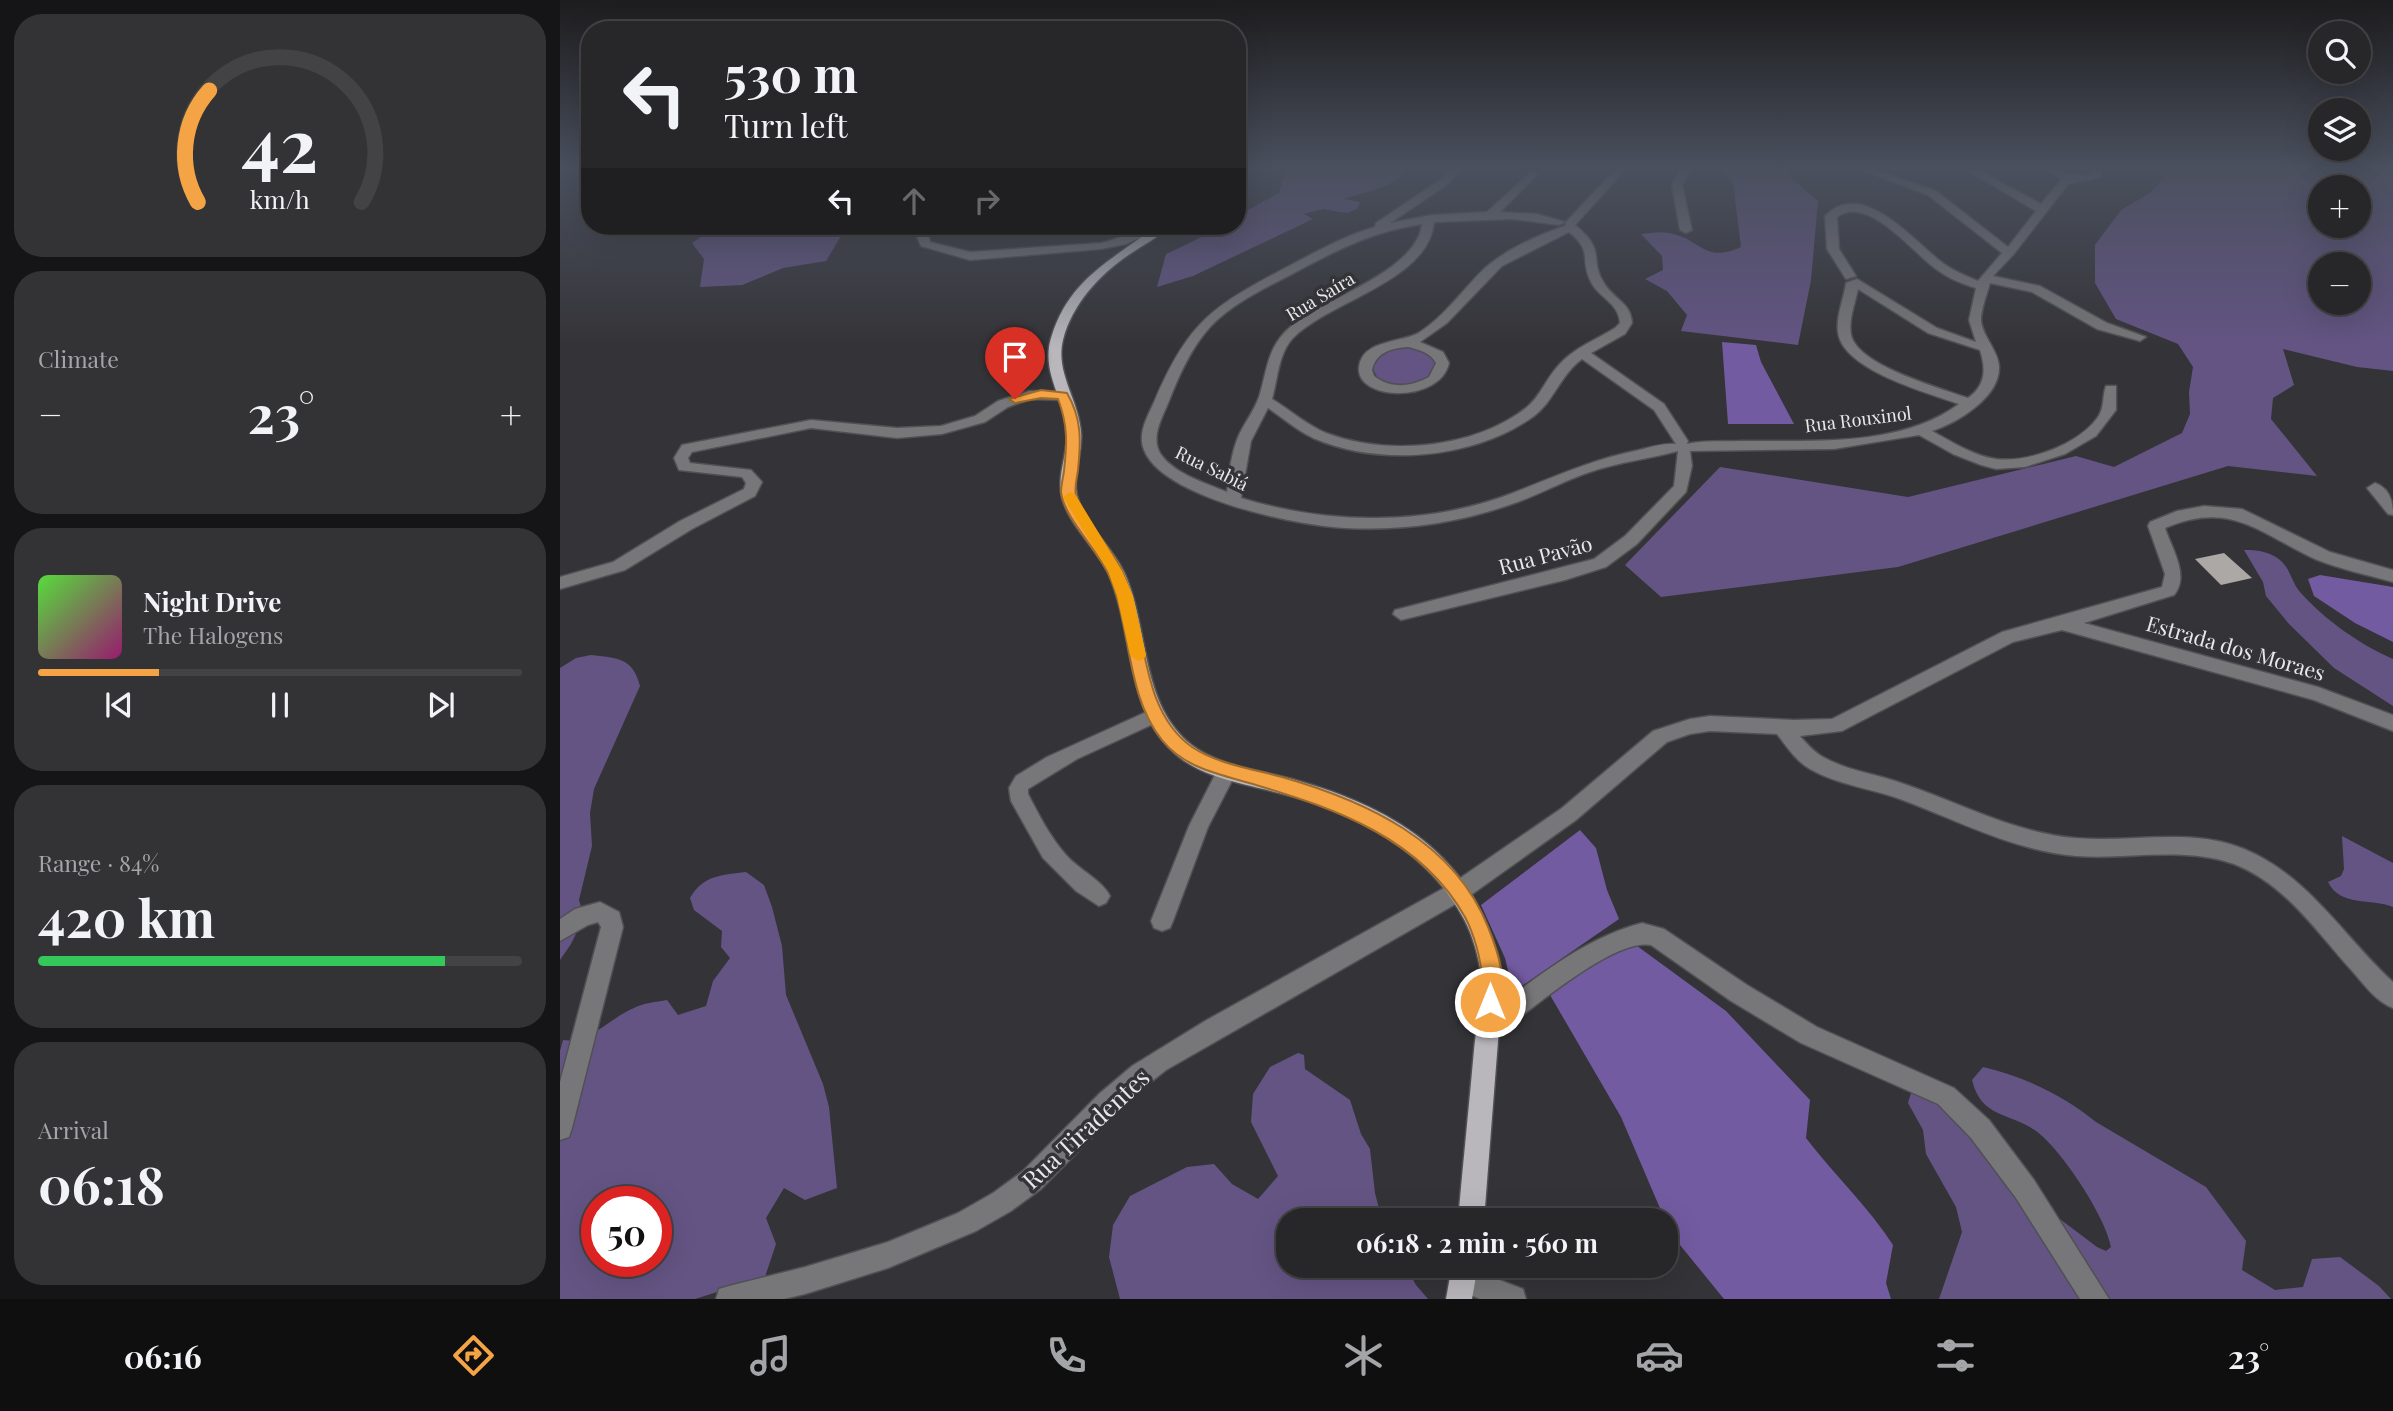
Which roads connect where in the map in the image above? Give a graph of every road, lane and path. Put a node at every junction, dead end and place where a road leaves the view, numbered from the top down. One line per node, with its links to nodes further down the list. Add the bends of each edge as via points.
1 (1375, 229): 10 (street)
2 (1385, 229): 10 (street, Rua Sabiá)
3 (1429, 229): 25 (street, Rua Saíra, via 1398,266 1287,337 1273,362)
4 (1559, 229): 17 (street, via 1490,270)
5 (1565, 229): 22 (street, via 1588,242 1597,282 1626,318 1620,331)
6 (1832, 229): 15 (street, via 1833,249)
7 (1895, 229): 16 (street, via 1945,270)
8 (1980, 229): 14 (street)
9 (2027, 229): 14 (street)
10 (1371, 231): 30 (street, Rua Sabiá, via 1234,300 1204,326 1179,365 1150,429 1154,455 1175,475)
11 (922, 235): 12 (street, via 925,244 974,256 1111,245)
12 (1137, 235)
13 (1149, 235): 24 (main road, via 1099,272 1070,309 1055,350)
14 (2013, 248): 16 (street)
15 (1855, 280): 19 (street, via 1915,322 1964,341); 26 (street, via 1844,316 1844,334 1855,353)
16 (1983, 282): 18 (street, via 2036,289 2102,326); 19 (street, Rua Rouxinol, via 1975,320)
17 (1442, 324): 20 (street); 21 (street, via 1434,338)
18 (2140, 337)
19 (1982, 342): 26 (street, Rua Rouxinol, via 1992,366 1988,384)
20 (1408, 343): 21 (street); 21 (street, via 1388,345 1369,356 1364,363 1370,379 1392,388 1419,387 1440,376 1444,368)
21 (1438, 353)
22 (1582, 354): 25 (street, via 1561,370 1541,401 1524,416 1478,436 1430,448 1383,449 1343,443 1308,429); 28 (street, via 1659,407)
23 (2112, 389): 27 (street, via 2109,411 2090,433 2023,464 1999,465 1974,458)
24 (1063, 396): 33 (street, via 1029,395 1003,404 981,419 942,430 897,433 811,424 687,448 681,457 684,467 746,473 754,482 750,492 619,566); 36 (main road, via 1075,435 1068,493 1125,596)
25 (1265, 400): 30 (street, Rua Saíra, via 1243,444)
26 (1970, 403): 27 (street, Rua Rouxinol)
27 (1922, 431): 28 (street, Rua Rouxinol, via 1808,446)
28 (1682, 447): 30 (street, Rua Sabiá, via 1618,459 1497,504 1427,519 1321,522 1286,518); 34 (street, Rua Pavão, via 1681,488 1631,540 1600,563)
29 (2375, 488): 31 (street)
30 (1233, 501)
31 (2393, 510)
32 (2393, 576): 35 (street, Rua Tiradentes, via 2324,556 2237,513 2204,511 2156,526 2173,574 2171,588)
33 (560, 583)
34 (1401, 614)
35 (2063, 623): 37 (street, Estrada dos Moraes, via 2318,694); 38 (street, Rua Tiradentes, via 1988,646 1835,726)
36 (1155, 715): 39 (main road, via 1185,752); 41 (street, via 1024,780 1018,789 1051,855)
37 (2393, 723)
38 (1783, 728): 40 (street, Rua Tiradentes, via 1737,724 1670,732 1640,751 1565,818); 44 (street, via 1821,765 2024,836 2076,847 2207,849 2236,856 2302,897)
39 (1227, 771): 40 (main road, via 1297,789 1370,818 1409,840); 42 (street, via 1199,826)
40 (1459, 891): 45 (main road, via 1486,945 1492,977); 49 (street, Rua Tiradentes, via 1158,1062 1122,1090 1032,1180 980,1214 906,1247 820,1277)
41 (1099, 896)
42 (1162, 921)
43 (560, 931): 46 (street, via 591,914 600,912 611,919 610,944)
44 (2393, 997)
45 (1489, 1027): 47 (main road); 51 (street, via 1616,940 1642,933 1656,936 1809,1035 1946,1096 1980,1129 2025,1189)
46 (560, 1128)
47 (1472, 1208)
48 (1462, 1281): 50 (street)
49 (729, 1299)
50 (1513, 1299)
51 (2095, 1299)

